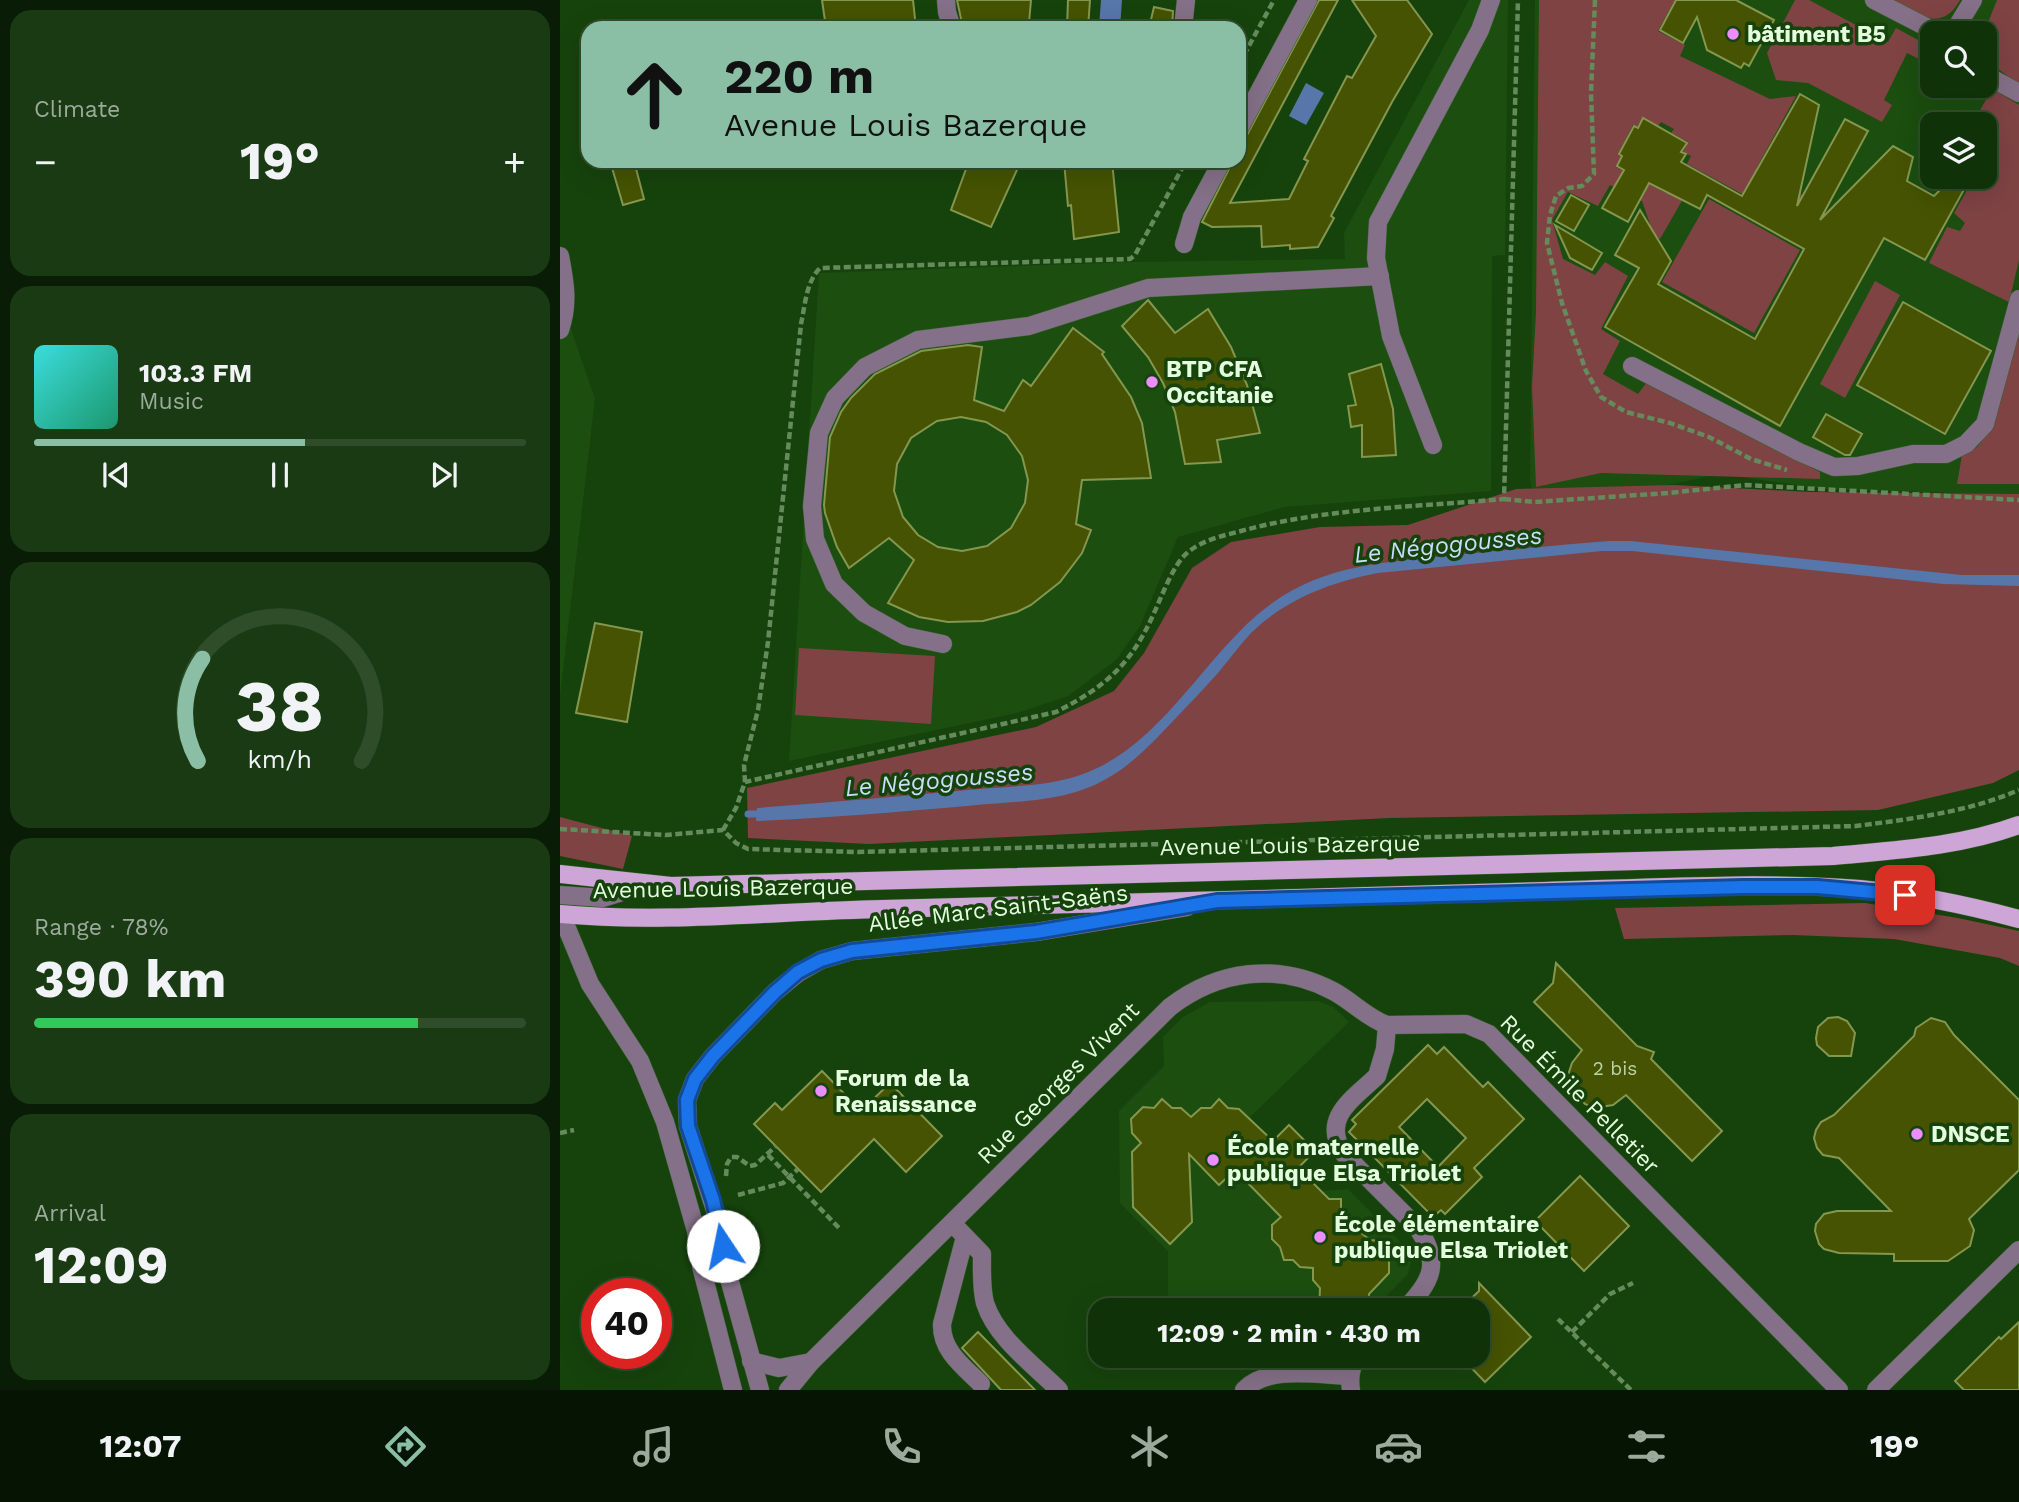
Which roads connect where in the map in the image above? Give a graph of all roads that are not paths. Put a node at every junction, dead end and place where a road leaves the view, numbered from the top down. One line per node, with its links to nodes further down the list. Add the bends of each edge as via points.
1 (946, 0): 7 (street)
2 (1186, 0): 8 (street)
3 (1308, 0): 13 (street)
4 (1491, 0): 17 (street, via 1480,30 1378,222)
5 (1874, 0): 10 (street)
6 (1973, 0): 9 (street)
7 (950, 21)
8 (1184, 21)
9 (1960, 21)
10 (1920, 24)
11 (1997, 81): 12 (street)
12 (2019, 93)
13 (1246, 116)
14 (1218, 168): 15 (street, via 1192,217)
15 (1184, 244)
16 (560, 257): 19 (street, via 567,295)
17 (1380, 276): 21 (street, via 1391,336); 22 (street, via 1148,288 1030,326 918,340 865,367 835,398 819,433 812,506 815,539 834,584 864,613 905,636)
18 (2019, 299): 20 (street, via 1984,424 1966,444 1946,454 1913,454 1834,467)
19 (560, 330)
20 (1632, 366)
21 (1433, 445)
22 (943, 644)
23 (2019, 825): 25 (main road, Avenue Louis Bazerque, via 1937,845 1833,856)
24 (560, 874): 25 (main road, Avenue Louis Bazerque)
25 (648, 884): 26 (street, via 603,898)
26 (560, 895)
27 (1217, 901): 28 (main road, Avenue Louis Bazerque, via 645,918); 29 (main road, Avenue Louis Bazerque, via 1818,887 1926,898); 35 (street, Allée Marc Saint-Saëns, via 1036,932 852,951 798,972 775,992 713,1056 695,1079 687,1100 688,1126 721,1229 725,1264)
28 (560, 914): 41 (street, via 590,984 639,1061 665,1122)
29 (2019, 919)
30 (1387, 1025): 31 (street, Rue Georges Vivent, via 1335,992 1288,975 1245,975 1205,984 1170,1007); 34 (street, via 1377,1076 1337,1117 1334,1133 1344,1154 1426,1240 1429,1279); 45 (street, Rue Émile Pelletier, via 1466,1024 1489,1034)
31 (952, 1223): 32 (street); 36 (street, Rue Georges Vivent)
32 (965, 1237): 39 (street, via 942,1334 952,1354); 43 (street, via 982,1254 985,1303 994,1322)
33 (2016, 1256): 46 (street)
34 (1415, 1298)
35 (751, 1361): 37 (street); 40 (street, Allée Marc Saint-Saëns)
36 (811, 1362): 37 (street); 42 (street, Rue Georges Vivent)
37 (779, 1368): 40 (street)
38 (1350, 1383): 44 (street, via 1272,1374)
39 (981, 1384)
40 (758, 1389)
41 (733, 1390)
42 (788, 1390)
43 (1059, 1390)
44 (1244, 1390)
45 (1839, 1390)
46 (1876, 1390)

